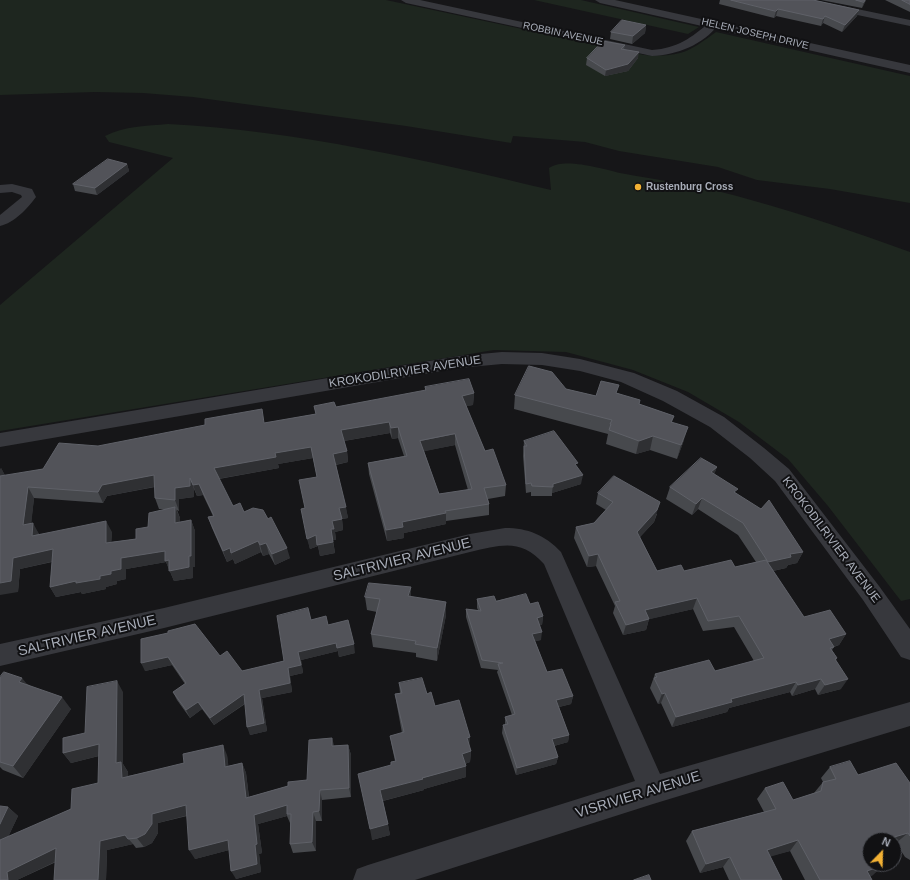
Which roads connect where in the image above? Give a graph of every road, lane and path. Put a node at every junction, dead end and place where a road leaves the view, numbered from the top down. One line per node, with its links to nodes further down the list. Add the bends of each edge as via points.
1 (406, 0): 7 (street, ROBBIN AVENUE, via 652,53 680,49)
2 (600, 0): 7 (street, HELEN JOSEPH DRIVE)
3 (800, 0): 5 (street)
4 (880, 5): 5 (street)
5 (870, 14): 6 (street)
6 (910, 23)
7 (714, 24): 8 (street, HELEN JOSEPH DRIVE)
8 (910, 69)
9 (0, 188): 10 (street, via 20,189 29,196 21,206)
10 (0, 222)
11 (0, 440): 12 (street, KROKODILRIVIER AVENUE, via 459,362 502,358 542,359 580,365 627,377 670,396 717,422 762,457 782,475 809,508)
12 (910, 649)
13 (0, 655): 15 (street, SALTRIVIER AVENUE, via 164,618 470,543 497,537 525,538 547,551 553,559)
14 (910, 714): 15 (street, VISRIVIER AVENUE)
15 (653, 790): 16 (street, VISRIVIER AVENUE)
16 (368, 880)

